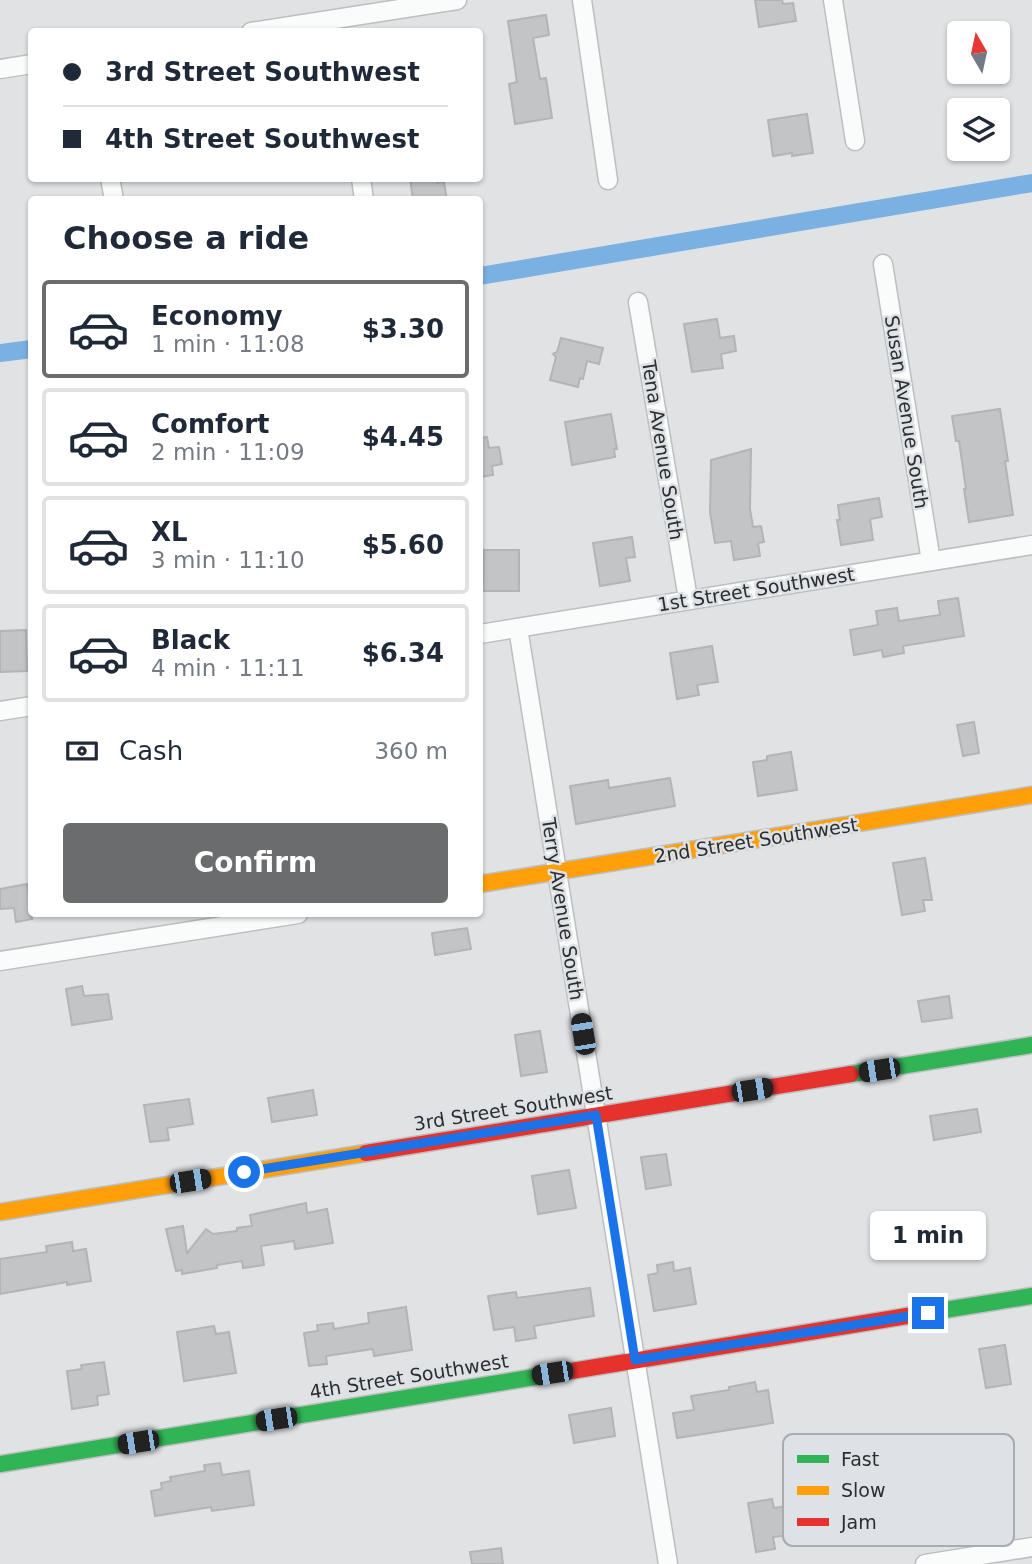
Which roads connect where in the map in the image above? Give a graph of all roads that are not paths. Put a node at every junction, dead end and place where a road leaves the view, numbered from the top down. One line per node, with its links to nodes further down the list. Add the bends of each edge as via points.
1 (457, 0): 4 (street)
2 (582, 0): 10 (street)
3 (833, 0): 9 (street)
4 (412, 3): 5 (street)
5 (335, 25): 6 (street)
6 (299, 28)
7 (28, 65): 8 (street)
8 (0, 69)
9 (855, 141)
10 (608, 180)
11 (883, 264): 14 (street, Susan Avenue South)
12 (638, 302): 15 (street, Tena Avenue South)
13 (1032, 545): 14 (street, 1st Street Southwest)
14 (932, 561): 15 (street, 1st Street Southwest)
15 (688, 599): 16 (street, 1st Street Southwest)
16 (518, 628): 17 (street, 1st Street Southwest); 21 (street, Terry Avenue South)
17 (483, 634)
18 (28, 707): 19 (street)
19 (0, 711)
20 (1032, 795): 21 (street, 2nd Street Southwest)
21 (556, 872): 22 (street, 2nd Street Southwest); 26 (street, Terry Avenue South)
22 (483, 884)
23 (279, 917): 24 (street)
24 (0, 961)
25 (1032, 1045): 26 (street, 3rd Street Southwest)
26 (596, 1115): 27 (street, 3rd Street Southwest); 29 (street, Terry Avenue South)
27 (0, 1212)
28 (1032, 1296): 29 (street, 4th Street Southwest)
29 (635, 1360): 30 (street, 4th Street Southwest); 32 (street, Terry Avenue South)
30 (0, 1464)
31 (1032, 1547): 33 (street)
32 (668, 1564)
33 (925, 1564)

